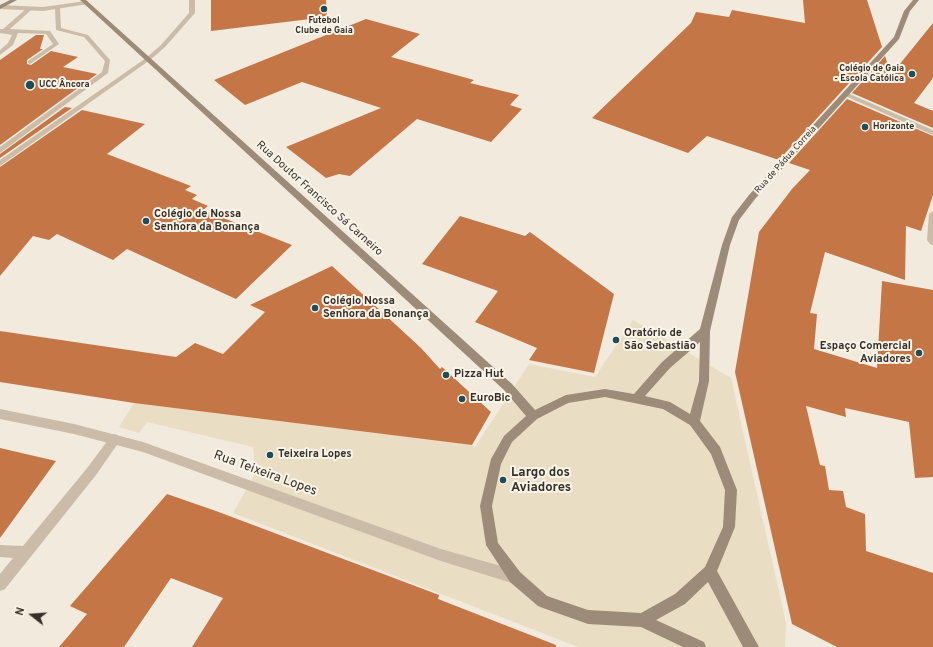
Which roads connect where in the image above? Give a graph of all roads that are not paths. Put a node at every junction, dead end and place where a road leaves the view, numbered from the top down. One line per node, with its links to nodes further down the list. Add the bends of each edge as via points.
1 (14, 0): 5 (main road)
2 (192, 0): 10 (street, via 192,13)
3 (916, 0): 12 (main road, Rua de Pádua Correia, via 906,8 897,38)
4 (84, 2): 6 (street, Rua Doutor Francisco Sá Carneiro); 10 (main road, Rua Doutor Francisco Sá Carneiro)
5 (0, 7): 7 (street, Rua Doutor Francisco Sá Carneiro)
6 (57, 8): 7 (street, Rua Doutor Francisco Sá Carneiro); 14 (street, via 58,29 86,36 108,61 105,73)
7 (28, 10): 8 (street)
8 (3, 30): 9 (street, via 15,34 12,44); 11 (street, via 48,32 56,44)
9 (0, 53)
10 (148, 59): 15 (street); 21 (main road, Rua Doutor Francisco Sá Carneiro, via 508,387)
11 (30, 62)
12 (845, 94): 13 (street); 18 (main road, Rua de Pádua Correia, via 735,219 726,245)
13 (933, 133)
14 (0, 151)
15 (0, 164)
16 (933, 214): 17 (street)
17 (933, 242)
18 (706, 331): 19 (main road, via 666,365); 22 (main road, Rua de Pádua Correia, via 704,381)
19 (637, 398): 21 (main road, via 605,393 566,399); 22 (main road, via 666,405)
20 (0, 414): 23 (street, Rua Teixeira Lopes)
21 (533, 416): 27 (main road, via 508,439 495,463 486,506 492,545)
22 (694, 422): 26 (main road, via 716,451 731,490 728,527)
23 (115, 439): 25 (street); 27 (street, Rua Teixeira Lopes, via 209,469 441,555)
24 (0, 551): 25 (street)
25 (26, 552): 28 (street)
26 (710, 572): 29 (main road, via 680,599); 31 (main road)
27 (515, 577): 29 (main road, via 543,600 588,617)
28 (0, 584)
29 (642, 620): 30 (main road)
30 (700, 647)
31 (752, 647)

